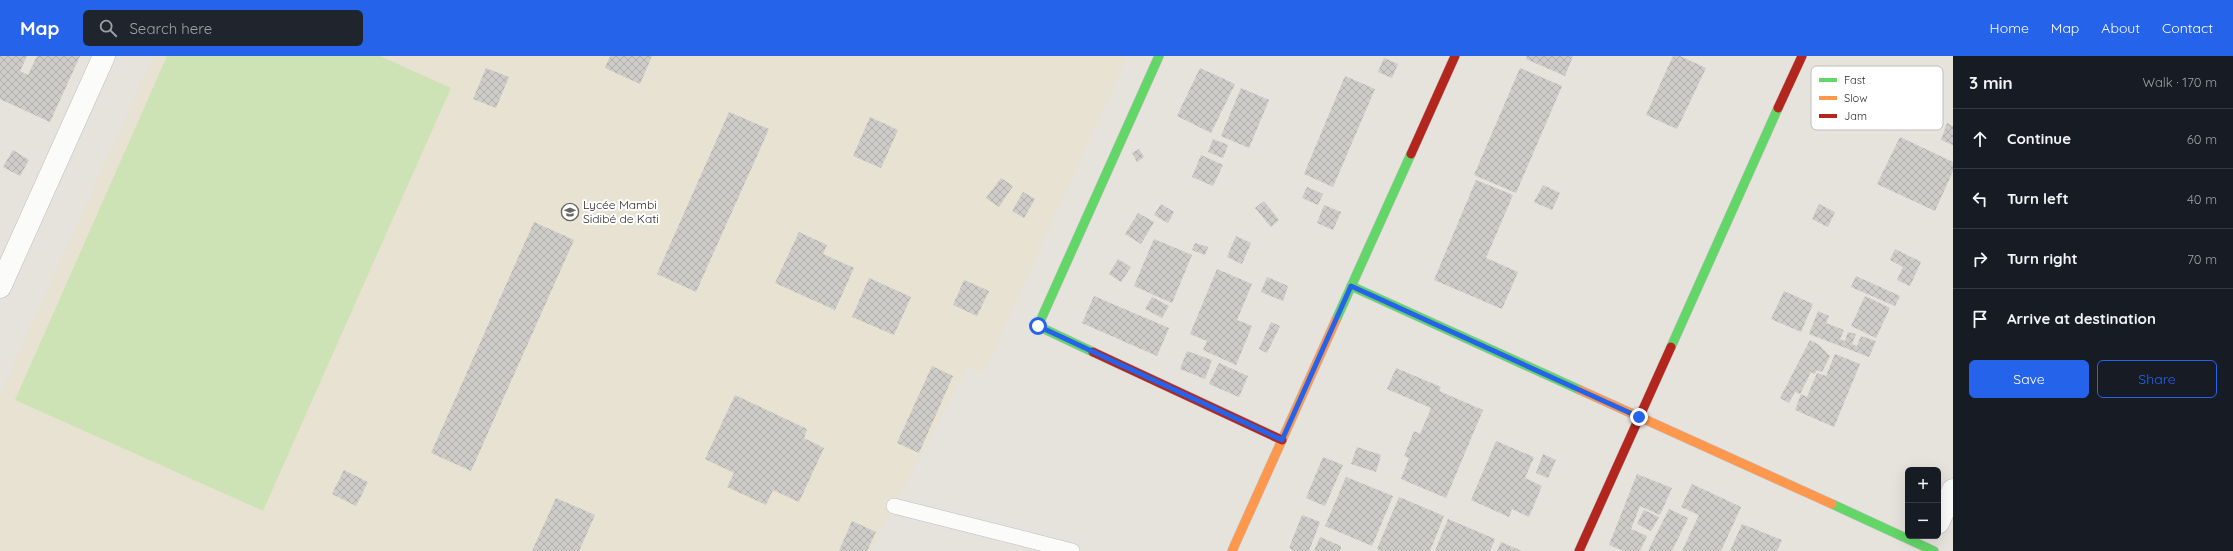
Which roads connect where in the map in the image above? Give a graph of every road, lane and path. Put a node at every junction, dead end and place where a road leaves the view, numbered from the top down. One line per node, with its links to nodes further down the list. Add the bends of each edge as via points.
1 (104, 56): 6 (street)
2 (1159, 56): 8 (street, via 1038,326)
3 (1455, 56): 5 (street)
4 (1802, 56): 7 (street)
5 (1351, 286): 7 (street); 8 (street)
6 (0, 287)
7 (1639, 417): 12 (street); 15 (street)
8 (1282, 440): 14 (street)
9 (1953, 490): 11 (street)
10 (894, 506): 13 (lane)
11 (1941, 516)
12 (1931, 545)
13 (1072, 551)
14 (1232, 551)
15 (1579, 551)

